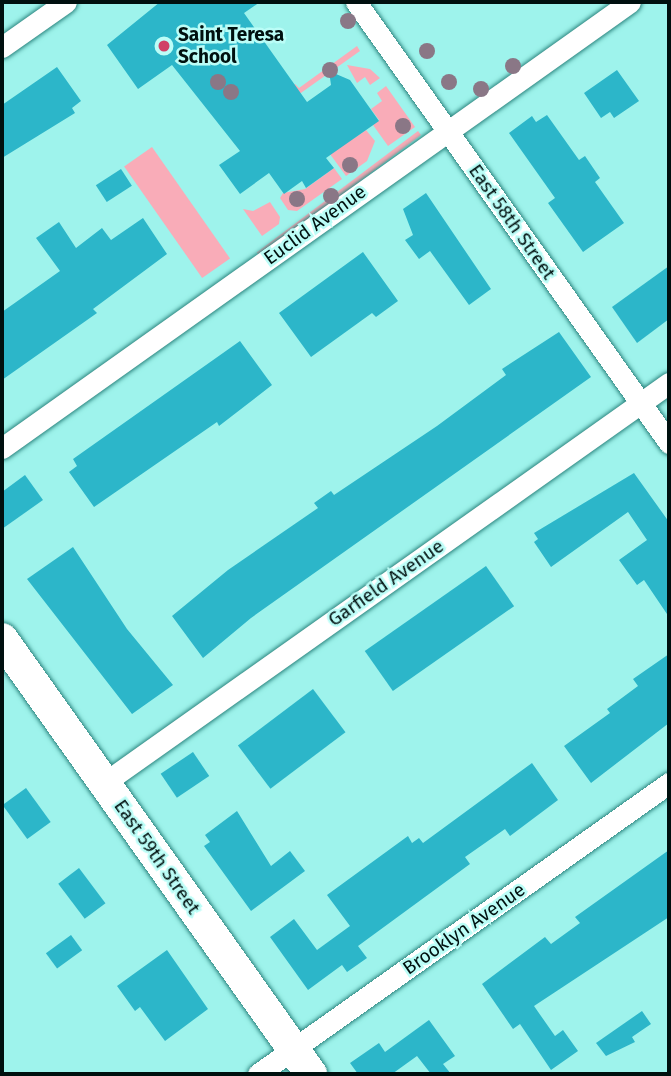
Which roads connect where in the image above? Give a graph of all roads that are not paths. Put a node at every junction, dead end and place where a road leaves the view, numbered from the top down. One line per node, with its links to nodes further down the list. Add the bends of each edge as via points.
1 (66, 2): 4 (street)
2 (356, 2): 5 (street, East 58th Street)
3 (630, 2): 5 (street, Euclid Avenue)
4 (2, 47)
5 (447, 131): 7 (street, East 58th Street); 9 (street, Euclid Avenue)
6 (669, 383): 7 (street, Garfield Avenue)
7 (641, 403): 8 (street, East 58th Street); 11 (street, Garfield Avenue)
8 (669, 443)
9 (2, 448)
10 (2, 639): 11 (street, East 59th Street)
11 (104, 783): 13 (street, East 59th Street)
12 (669, 783): 13 (street, Brooklyn Avenue)
13 (293, 1049): 14 (street, Brooklyn Avenue); 15 (street, East 59th Street)
14 (258, 1074)
15 (312, 1074)

